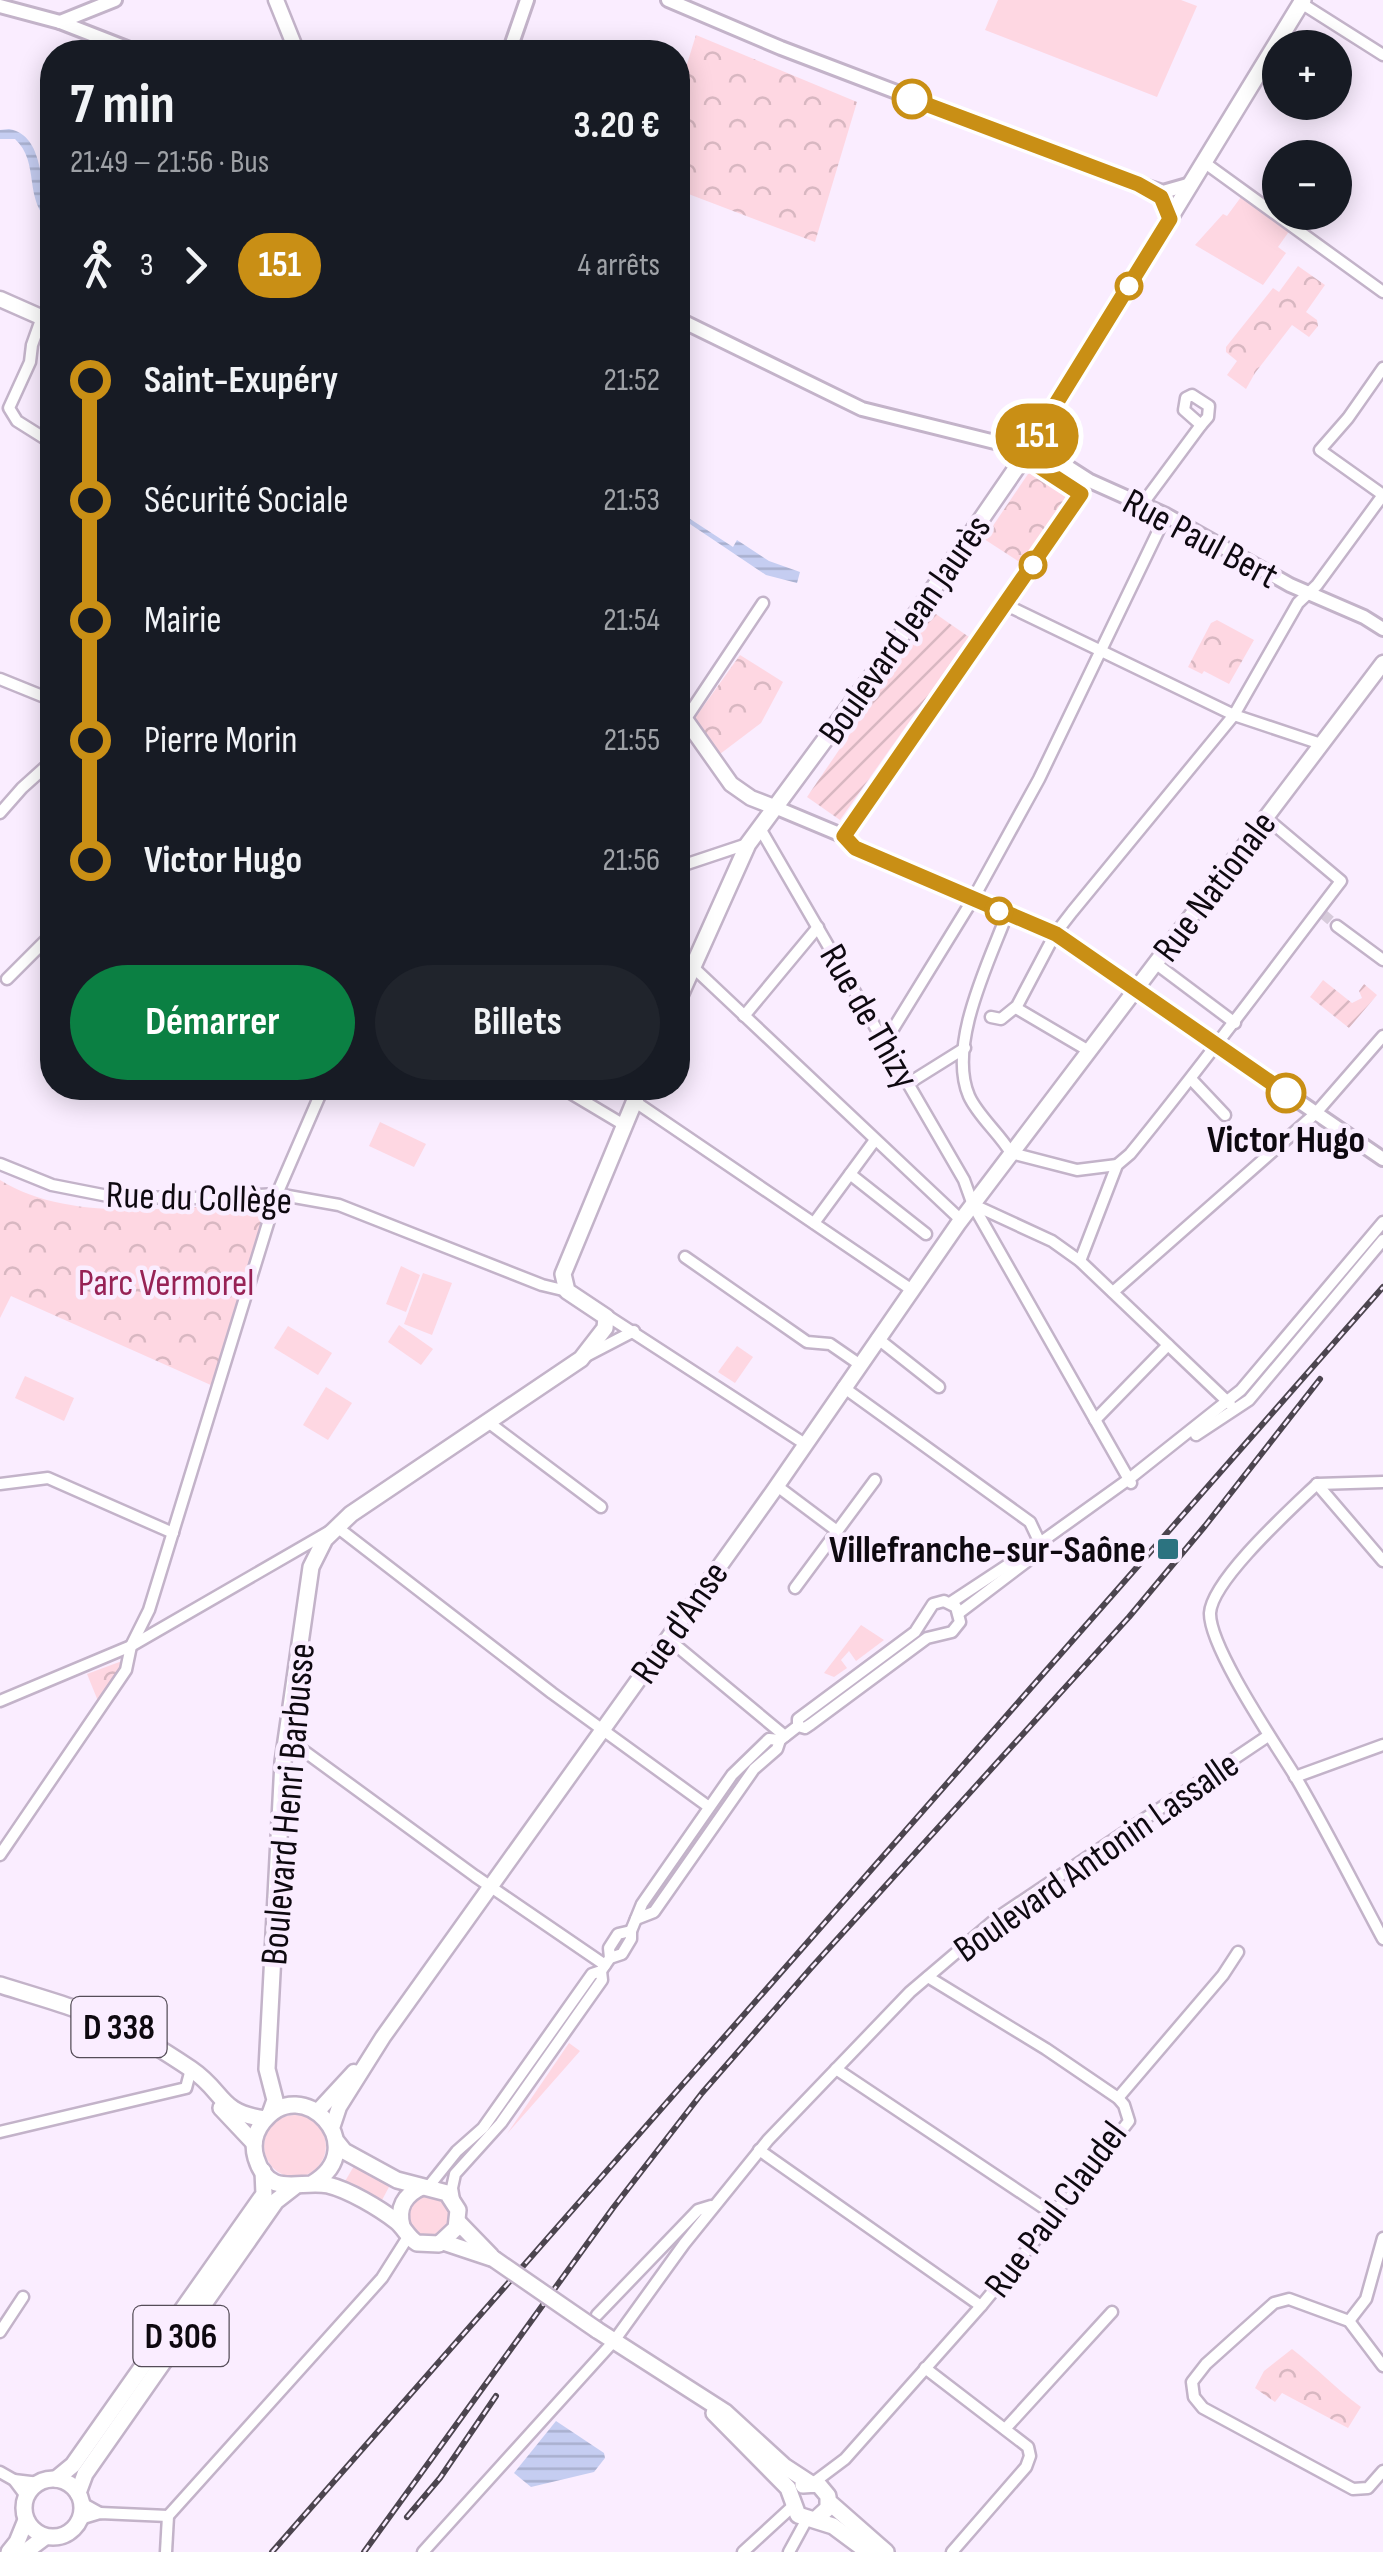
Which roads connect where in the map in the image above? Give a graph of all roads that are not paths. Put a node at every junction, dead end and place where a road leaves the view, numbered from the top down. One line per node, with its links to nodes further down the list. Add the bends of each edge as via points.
1 (115, 0): 7 (street)
2 (276, 0): 10 (main road)
3 (527, 0): 11 (street)
4 (668, 0): 15 (street)
5 (1302, 2): 12 (street); 13 (main road, Boulevard Jean Jaurès)
6 (0, 6): 7 (street)
7 (60, 22): 8 (street)
8 (101, 38): 9 (street)
9 (106, 40)
10 (292, 40)
11 (514, 40)
12 (1383, 56)
13 (1205, 162): 14 (main road, Boulevard Jean Jaurès); 17 (street)
14 (1193, 183): 15 (street, via 1163,192); 16 (main road, Boulevard Jean Jaurès)
15 (1138, 184): 16 (street, via 1161,197)
16 (1170, 219): 25 (main road, Boulevard Jean Jaurès)
17 (1383, 292)
18 (0, 299): 19 (main road)
19 (40, 316)
20 (690, 325): 25 (street, via 862,410)
21 (40, 332): 24 (street, via 10,408 17,422)
22 (1383, 368): 28 (street, via 1320,450)
23 (1201, 425): 29 (street)
24 (40, 435)
25 (1028, 449): 26 (street, Rue Paul Bert); 27 (street, Rue Paul Bert, via 1038,466); 44 (main road, Boulevard Jean Jaurès)
26 (1090, 481): 27 (street); 29 (street, Rue Paul Bert)
27 (1081, 494): 33 (street)
28 (1383, 495): 31 (street)
29 (1140, 506): 30 (street, Rue Paul Bert)
30 (1166, 515): 31 (street, Rue Paul Bert); 35 (street)
31 (1310, 594): 34 (street, Rue Paul Bert); 40 (street, via 1298,603)
32 (763, 603): 39 (street)
33 (1006, 604): 35 (street); 48 (street)
34 (1383, 629)
35 (1101, 650): 40 (street); 51 (street)
36 (1383, 663): 42 (main road, Rue Nationale)
37 (0, 679): 38 (street)
38 (40, 695)
39 (690, 703)
40 (1234, 715): 42 (street); 55 (street)
41 (690, 727): 44 (main road, via 731,784)
42 (1321, 744): 46 (main road, Rue Nationale)
43 (40, 772): 45 (street)
44 (778, 808): 47 (main road, Boulevard Jean Jaurès); 48 (street)
45 (0, 813)
46 (1266, 817): 58 (main road, Rue Nationale); 66 (street, via 1342,881)
47 (761, 830): 49 (main road, Boulevard Jean Jaurès); 54 (street, Rue de Thizy)
48 (844, 836): 51 (street, via 855,848)
49 (748, 844): 50 (street); 59 (main road, Boulevard Jean Jaurès)
50 (690, 863)
51 (973, 899): 52 (street); 68 (street)
52 (1007, 914): 55 (street); 70 (street)
53 (1337, 926): 57 (street)
54 (818, 927): 64 (street); 68 (street, Rue de Thizy)
55 (1056, 934): 62 (street); 63 (street)
56 (40, 946): 61 (street)
57 (1383, 960)
58 (1155, 964): 62 (main road, Rue Nationale); 66 (street)
59 (692, 966): 60 (main road, Boulevard Jean Jaurès); 64 (street)
60 (690, 971)
61 (7, 979)
62 (1136, 989): 69 (street); 71 (main road, Rue Nationale)
63 (1016, 1008): 65 (street); 71 (street)
64 (744, 1016): 81 (street)
65 (990, 1017)
66 (1235, 1024): 69 (street)
67 (1383, 1036): 79 (street)
68 (885, 1042): 73 (street, Rue de Thizy)
69 (1218, 1046): 72 (street); 79 (street)
70 (965, 1048): 73 (street); 82 (street, via 966,1089)
71 (1090, 1051): 82 (main road, Rue Nationale)
72 (1191, 1079): 78 (street); 85 (street)
73 (909, 1084): 88 (street, Rue de Thizy)
74 (318, 1100): 87 (street)
75 (582, 1100): 80 (street)
76 (635, 1100): 80 (main road)
77 (645, 1100): 91 (street)
78 (1225, 1114)
79 (1315, 1114): 83 (street); 98 (street)
80 (624, 1126): 96 (main road, via 563,1274)
81 (875, 1140): 86 (street); 89 (street)
82 (1011, 1153): 85 (street, via 1077,1170); 88 (main road, Rue Nationale)
83 (1383, 1159)
84 (0, 1164): 87 (street, Rue du Collège, via 52,1185 113,1197)
85 (1117, 1166): 95 (street)
86 (850, 1174): 91 (street); 92 (street)
87 (277, 1194): 96 (street, Rue du Collège, via 339,1205); 120 (street)
88 (973, 1204): 89 (main road, Rue d'Anse); 95 (street); 108 (street, Rue de Thizy)
89 (961, 1220): 97 (main road, Rue d'Anse)
90 (1383, 1222): 107 (street)
91 (814, 1223): 97 (street)
92 (926, 1234)
93 (1383, 1240): 107 (street, via 1270,1378 1249,1400)
94 (685, 1258): 104 (street, via 807,1342 830,1344)
95 (1080, 1261): 98 (street)
96 (567, 1290): 99 (main road)
97 (912, 1290): 101 (main road, Rue d'Anse)
98 (1114, 1292): 102 (street)
99 (602, 1312): 100 (street); 103 (main road, via 603,1332)
100 (634, 1330): 103 (street); 110 (street)
101 (877, 1338): 104 (main road, Rue d'Anse); 105 (street)
102 (1168, 1345): 107 (street); 108 (street)
103 (581, 1360): 109 (main road)
104 (859, 1364): 106 (main road, Rue d'Anse)
105 (939, 1386)
106 (843, 1387): 110 (main road, Rue d'Anse); 121 (street, via 1030,1522)
107 (1231, 1406): 112 (street)
108 (1094, 1420): 112 (street, Rue de Thizy)
109 (488, 1422): 117 (street); 118 (main road)
110 (805, 1444): 116 (main road, Rue d'Anse)
111 (874, 1480): 119 (street)
112 (1130, 1481): 121 (street); 128 (street)
113 (1383, 1482): 115 (street)
114 (0, 1484): 120 (street, via 48,1478)
115 (1318, 1484): 124 (street); 137 (street, via 1226,1580 1210,1612 1215,1635)
116 (776, 1486): 119 (street); 132 (main road, Rue d'Anse)
117 (601, 1508)
118 (337, 1527): 122 (street); 123 (main road); 136 (street)
119 (837, 1531): 125 (street)
120 (173, 1533): 127 (street)
121 (1040, 1544): 126 (street)
122 (282, 1559): 123 (street); 131 (street)
123 (314, 1561): 139 (main road, Boulevard Henri Barbusse)
124 (1383, 1561)
125 (795, 1588)
126 (950, 1602): 128 (street); 129 (street, via 934,1604)
127 (149, 1610): 131 (street); 133 (street)
128 (959, 1613): 130 (street, via 952,1632)
129 (926, 1619): 130 (street); 135 (street, via 798,1719)
130 (937, 1634): 135 (street)
131 (150, 1635): 133 (street)
132 (667, 1638): 136 (main road, Rue d'Anse); 138 (street)
133 (131, 1646): 134 (street); 143 (street, via 114,1692)
134 (0, 1701)
135 (798, 1726): 138 (street)
136 (604, 1728): 142 (street); 144 (main road, Rue d'Anse)
137 (1268, 1736): 141 (street); 149 (street, Boulevard Antonin Lassalle, via 996,1918)
138 (782, 1738): 142 (street, via 756,1748); 145 (street, via 654,1912)
139 (285, 1742): 144 (street); 152 (main road, Boulevard Henri Barbusse)
140 (1383, 1745): 141 (street)
141 (1295, 1777): 146 (street)
142 (709, 1807): 145 (street)
143 (0, 1855)
144 (489, 1886): 148 (street); 151 (main road, Rue d'Anse)
145 (633, 1925): 148 (street, via 618,1934)
146 (1383, 1939)
147 (1238, 1952): 155 (street, Rue Paul Claudel)
148 (606, 1965): 165 (street, via 592,1974 483,2128); 167 (street, via 602,1980 501,2122 455,2174)
149 (928, 1978): 154 (street, Boulevard Antonin Lassalle); 155 (street)
150 (0, 1986): 153 (main road, D 338, via 124,2028)
151 (383, 2037): 157 (main road, Rue d'Anse); 160 (main road, Rue d'Anse, via 339,2106)
152 (270, 2042): 156 (main road, Boulevard Henri Barbusse, via 279,2084); 158 (main road, Boulevard Henri Barbusse, via 274,2100)
153 (191, 2069): 158 (main road, D 338, via 228,2108 242,2116); 159 (street, via 186,2088); 161 (main road)
154 (836, 2069): 162 (street, Boulevard Antonin Lassalle); 169 (street)
155 (1118, 2098): 169 (street, Rue Paul Claudel, via 1128,2114 1124,2130 1067,2202)
156 (298, 2106): 157 (main road); 158 (main road)
157 (317, 2112): 160 (main road)
158 (268, 2116): 161 (main road)
159 (0, 2132)
160 (334, 2135): 164 (main road, via 331,2166); 165 (main road, via 344,2151)
161 (254, 2142): 163 (main road)
162 (759, 2150): 168 (street, Boulevard Antonin Lassalle); 176 (street)
163 (262, 2171): 166 (main road); 189 (main road, D 306, via 264,2194 73,2466)
164 (313, 2184): 166 (main road); 171 (main road, via 337,2188)
165 (425, 2187): 167 (main road, via 442,2189); 171 (main road, via 405,2199)
166 (294, 2188): 196 (main road, D 306, via 276,2201 85,2474)
167 (455, 2202): 170 (main road)
168 (713, 2206): 179 (street, via 698,2210); 181 (street, Boulevard Antonin Lassalle)
169 (1050, 2212): 176 (street, Rue Paul Claudel, via 1050,2222)
170 (458, 2222): 173 (main road); 174 (main road)
171 (405, 2232): 173 (main road, via 426,2245); 197 (street, via 382,2278)
172 (1383, 2238): 178 (street, via 1366,2299)
173 (444, 2242): 174 (main road)
174 (494, 2259): 179 (main road, bridge)
175 (24, 2297): 180 (street)
176 (982, 2306): 183 (street, Rue Paul Claudel)
177 (1112, 2312): 185 (street)
178 (1349, 2321): 182 (street); 187 (street, via 1289,2299 1274,2303 1206,2364 1192,2382 1194,2397 1203,2408 1354,2489 1368,2488)
179 (597, 2322): 181 (main road)
180 (0, 2332)
181 (614, 2340): 184 (main road); 204 (street, Boulevard Antonin Lassalle)
182 (1383, 2366)
183 (926, 2368): 185 (street); 186 (street, Rue Paul Claudel)
184 (697, 2394): 192 (main road); 195 (main road, via 788,2488)
185 (1005, 2429): 209 (street, via 1028,2447 1026,2467)
186 (845, 2459): 192 (street, Rue Paul Claudel); 194 (street, Rue Paul Claudel)
187 (1383, 2471)
188 (0, 2472): 190 (street)
189 (56, 2479): 191 (main road); 196 (main road, via 70,2485)
190 (14, 2480): 191 (street); 193 (street)
191 (39, 2482): 193 (main road)
192 (811, 2483): 194 (main road); 195 (main road, via 796,2490)
193 (26, 2496): 199 (main road)
194 (829, 2499): 198 (main road, via 826,2513); 208 (main road)
195 (793, 2504): 198 (main road, via 798,2515); 205 (street)
196 (80, 2505): 197 (street, via 100,2513); 200 (main road, via 66,2535)
197 (168, 2516): 203 (street)
198 (812, 2519): 206 (street); 207 (main road)
199 (26, 2520): 200 (main road); 201 (main road)
200 (45, 2537): 202 (main road)
201 (10, 2552)
202 (26, 2552)
203 (166, 2552)
204 (423, 2552)
205 (742, 2552)
206 (789, 2552)
207 (868, 2552)
208 (886, 2552)
209 (952, 2552)

